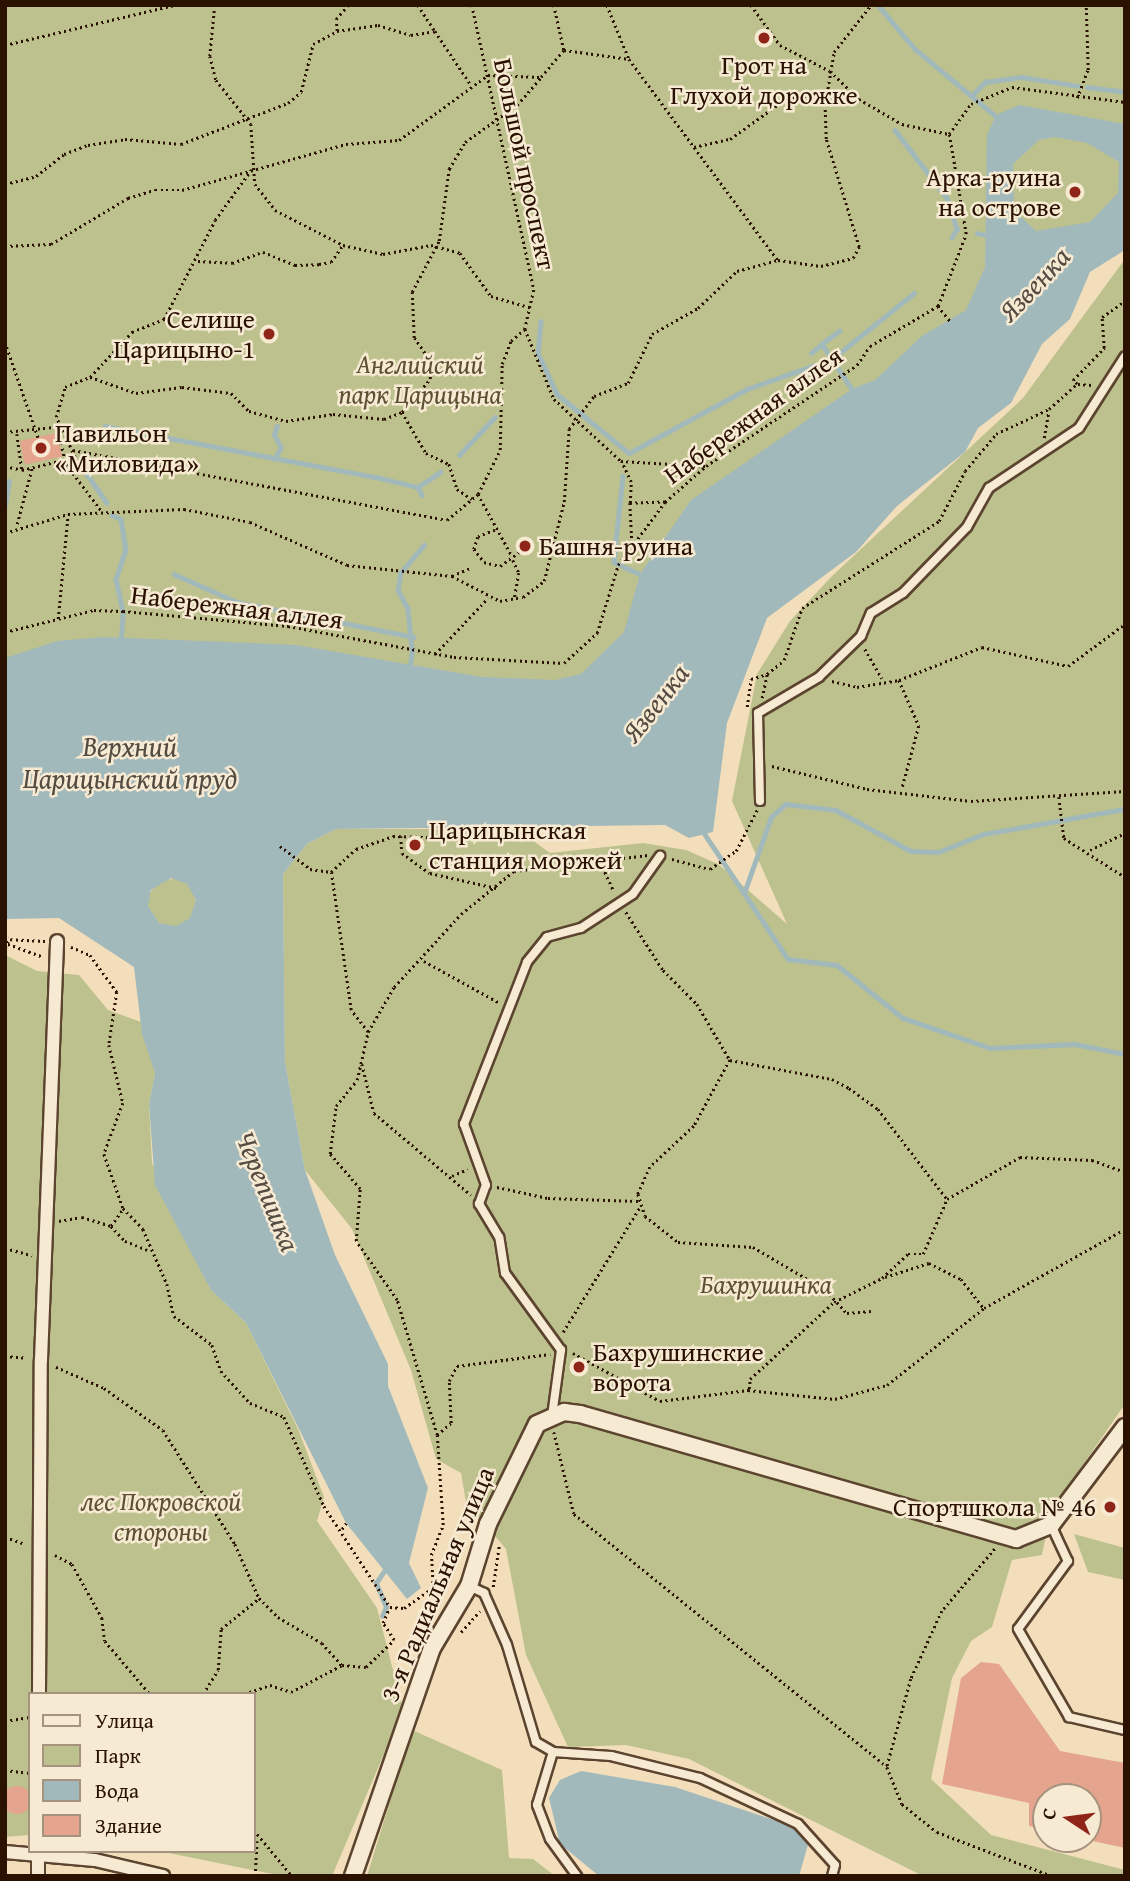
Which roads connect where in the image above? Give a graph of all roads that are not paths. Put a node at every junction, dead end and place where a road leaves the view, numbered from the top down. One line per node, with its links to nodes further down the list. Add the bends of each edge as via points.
1 (1125, 356): 2 (lane, via 1093,415 989,488 967,527 903,593 872,613 861,636 819,677 758,713)
2 (760, 800)
3 (660, 856): 5 (lane, via 646,882 620,903 581,928 547,937 527,962 464,1124 486,1185 479,1204 499,1237 513,1290 561,1350)
4 (57, 941): 9 (street, via 49,1254 41,1360)
5 (552, 1420): 7 (street, via 580,1414 1001,1546); 8 (street, 3-я Радиальная улица, via 530,1430 523,1444)
6 (1123, 1431): 7 (street)
7 (1051, 1525): 10 (lane, via 1068,1561 1018,1629 1069,1717)
8 (469, 1586): 11 (lane, via 487,1601 536,1742); 18 (street, 3-я Радиальная улица, via 432,1648)
9 (40, 1692)
10 (1125, 1730)
11 (553, 1752): 19 (lane, via 537,1805 550,1839); 20 (lane, via 611,1756 700,1778 798,1824 835,1866)
12 (5, 1852): 13 (street)
13 (28, 1852)
14 (38, 1853): 16 (street)
15 (43, 1853): 17 (street)
16 (38, 1876)
17 (163, 1876)
18 (353, 1876)
19 (577, 1876)
20 (832, 1876)

